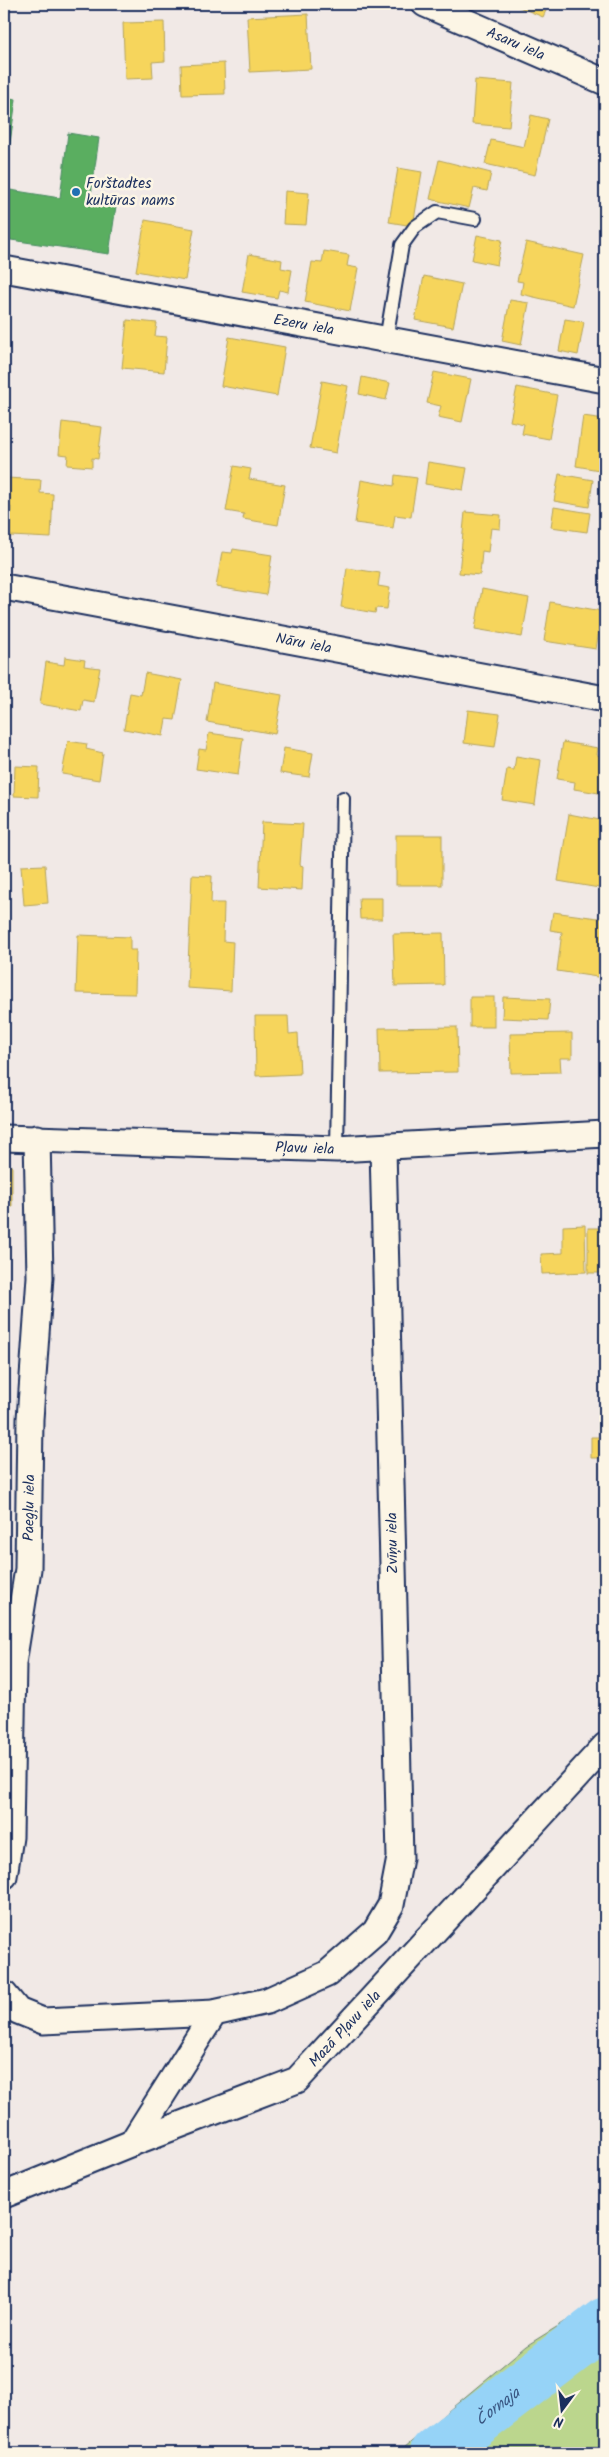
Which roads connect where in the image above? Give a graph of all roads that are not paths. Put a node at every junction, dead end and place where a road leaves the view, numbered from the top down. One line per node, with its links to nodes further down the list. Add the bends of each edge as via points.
1 (425, 4): 2 (street, Asaru iela)
2 (605, 82)
3 (475, 220): 5 (lane, via 437,212 414,227 402,244)
4 (4, 269): 5 (street, Ezeru iela)
5 (386, 340): 6 (street, Ezeru iela)
6 (605, 380)
7 (4, 587): 8 (street, Nāru iela)
8 (605, 699)
9 (344, 798): 14 (lane)
10 (605, 1134): 13 (street, Pļavu iela)
11 (4, 1138): 12 (street, Pļavu iela)
12 (37, 1138): 14 (street, Pļavu iela); 16 (street, Paegļu iela, via 40,1276 30,1419 28,1568 13,1663 10,1837)
13 (383, 1148): 14 (street, Pļavu iela); 18 (street, Zvīņu iela, via 400,1858 391,1905 375,1932 327,1974 267,2001)
14 (337, 1149)
15 (605, 1746): 19 (street, Mazā Pļavu iela, via 298,2080)
16 (4, 1876)
17 (4, 1994): 18 (street, Zvīņu iela, via 18,2011 43,2021)
18 (214, 2012): 19 (street)
19 (132, 2143): 20 (street, Mazā Pļavu iela)
20 (4, 2195)

